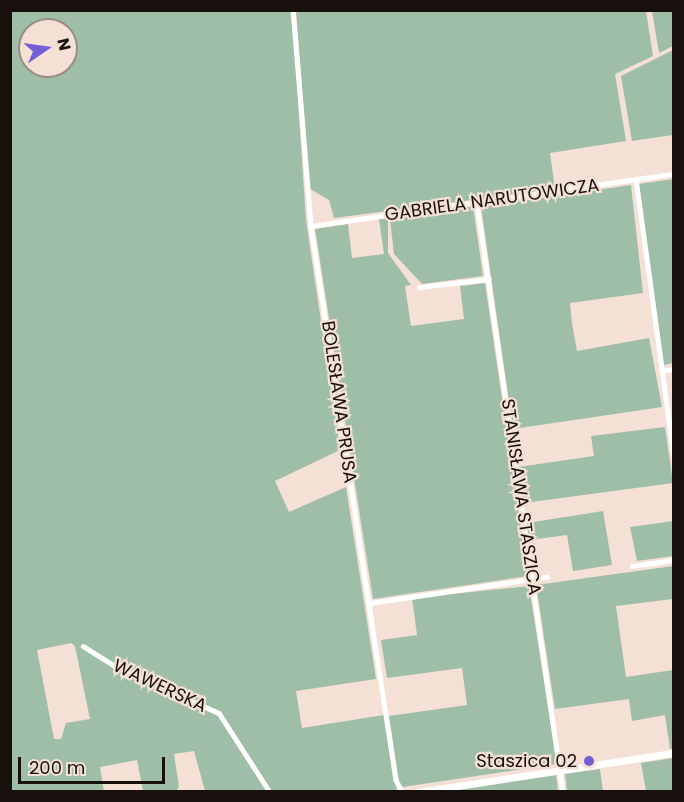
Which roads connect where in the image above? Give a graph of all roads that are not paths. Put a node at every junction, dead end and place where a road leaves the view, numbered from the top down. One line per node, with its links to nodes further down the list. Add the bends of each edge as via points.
1 (293, 10): 5 (street, BOLESŁAWA PRUSA)
2 (674, 174): 3 (street, GABRIELA NARUTOWICZA)
3 (636, 179): 4 (street, GABRIELA NARUTOWICZA); 9 (street)
4 (477, 203): 5 (street, GABRIELA NARUTOWICZA); 6 (street, STANISŁAWA STASZICA)
5 (311, 226): 15 (street, BOLESŁAWA PRUSA)
6 (489, 279): 7 (street); 14 (street, STANISŁAWA STASZICA)
7 (419, 287)
8 (674, 369): 9 (street)
9 (661, 371): 10 (street)
10 (674, 458)
11 (674, 560): 12 (street)
12 (632, 566)
13 (547, 577): 14 (street)
14 (533, 580): 15 (street); 18 (street, STANISŁAWA STASZICA)
15 (370, 603): 20 (street, BOLESŁAWA PRUSA, via 396,780)
16 (83, 646): 19 (street, WAWERSKA, via 113,665 219,713)
17 (674, 753): 18 (street)
18 (560, 769): 21 (street); 22 (street, STANISŁAWA STASZICA)
19 (270, 792)
20 (402, 792)
21 (418, 792)
22 (563, 792)

